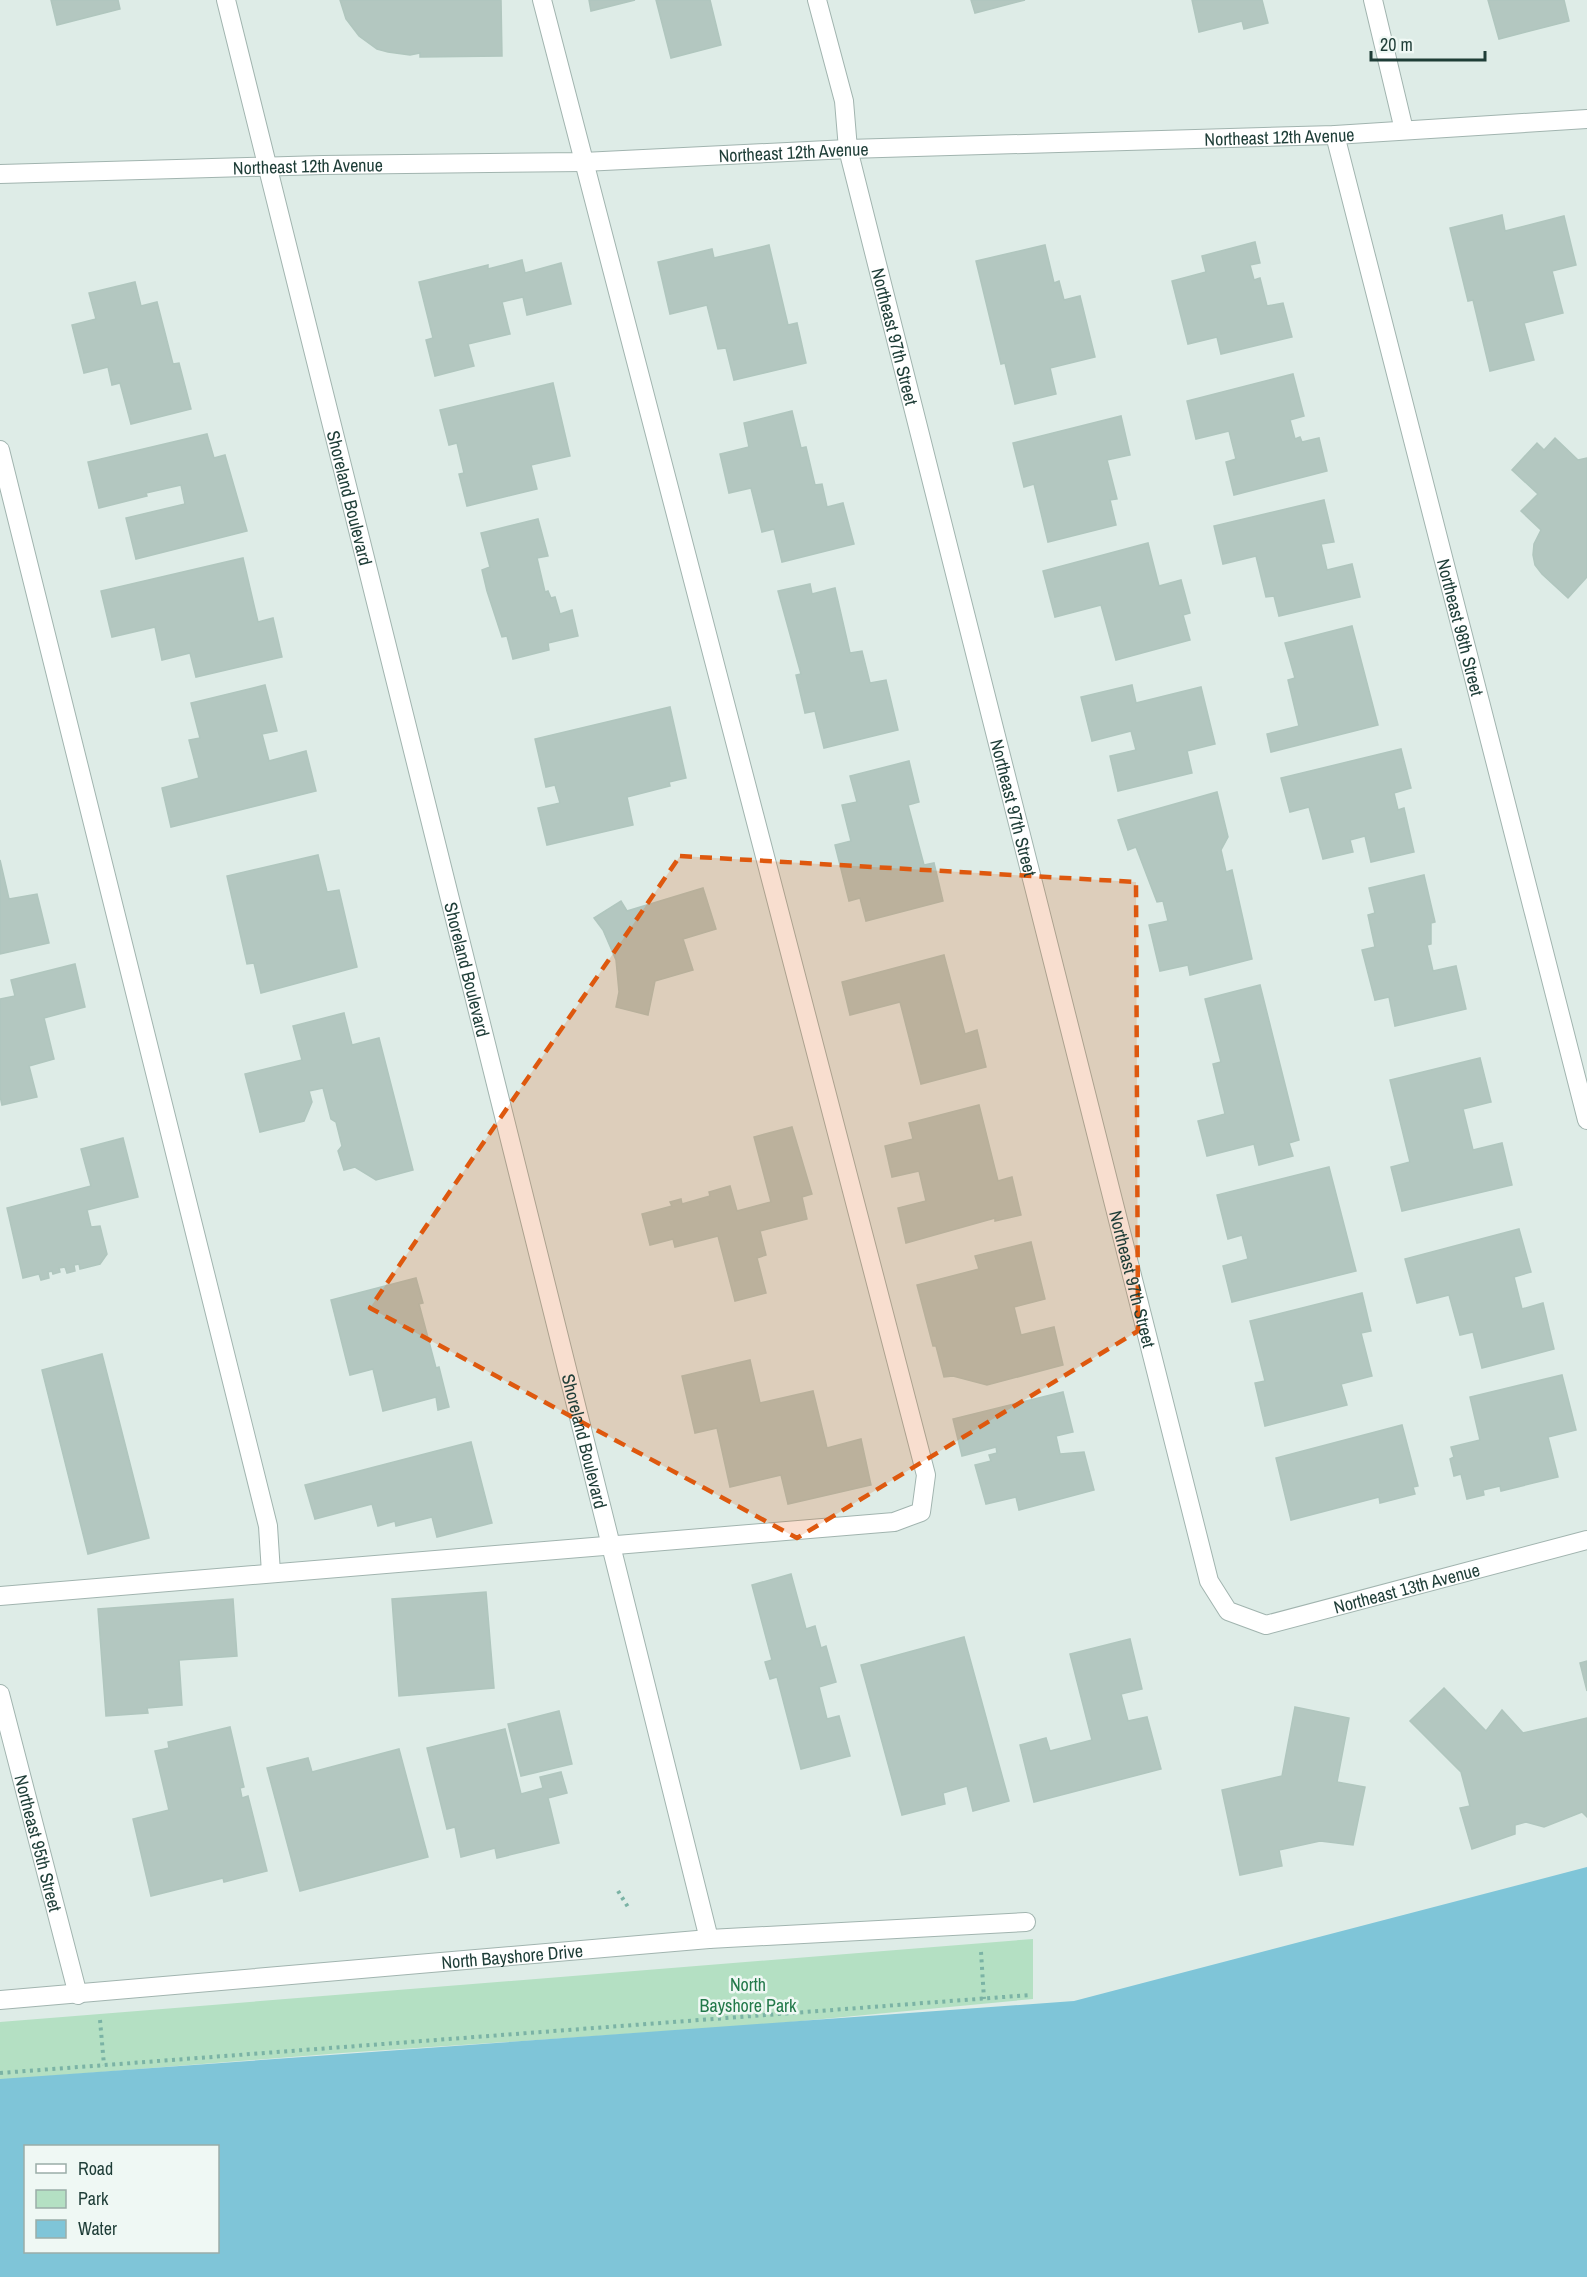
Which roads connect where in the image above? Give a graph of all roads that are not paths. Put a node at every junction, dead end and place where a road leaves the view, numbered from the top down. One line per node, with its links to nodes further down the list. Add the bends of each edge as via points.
1 (226, 0): 10 (street, Shoreland Boulevard)
2 (542, 0): 9 (street)
3 (817, 0): 8 (street, Northeast 97th Street, via 844,101)
4 (1373, 0): 6 (street)
5 (1587, 119): 6 (street, Northeast 12th Avenue)
6 (1404, 130): 7 (street, Northeast 12th Avenue)
7 (1335, 135): 8 (street, Northeast 12th Avenue); 13 (street, Northeast 98th Street)
8 (848, 149): 9 (street, Northeast 12th Avenue); 18 (street, Northeast 97th Street, via 1209,1581)
9 (583, 162): 10 (street, Northeast 12th Avenue); 15 (street, via 926,1475 921,1512 894,1522)
10 (268, 166): 11 (street, Northeast 12th Avenue); 15 (street, Shoreland Boulevard)
11 (0, 174)
12 (0, 450): 16 (street, via 268,1526)
13 (1587, 1120)
14 (1587, 1540): 18 (street, Northeast 13th Avenue, via 1266,1625)
15 (610, 1545): 16 (street); 21 (street, Shoreland Boulevard)
16 (271, 1573): 17 (street)
17 (0, 1596)
18 (1228, 1611)
19 (0, 1694): 22 (street, Northeast 95th Street)
20 (1026, 1922): 21 (street, North Bayshore Drive)
21 (709, 1940): 22 (street, North Bayshore Drive)
22 (78, 1995): 23 (street, North Bayshore Drive)
23 (0, 2000)

